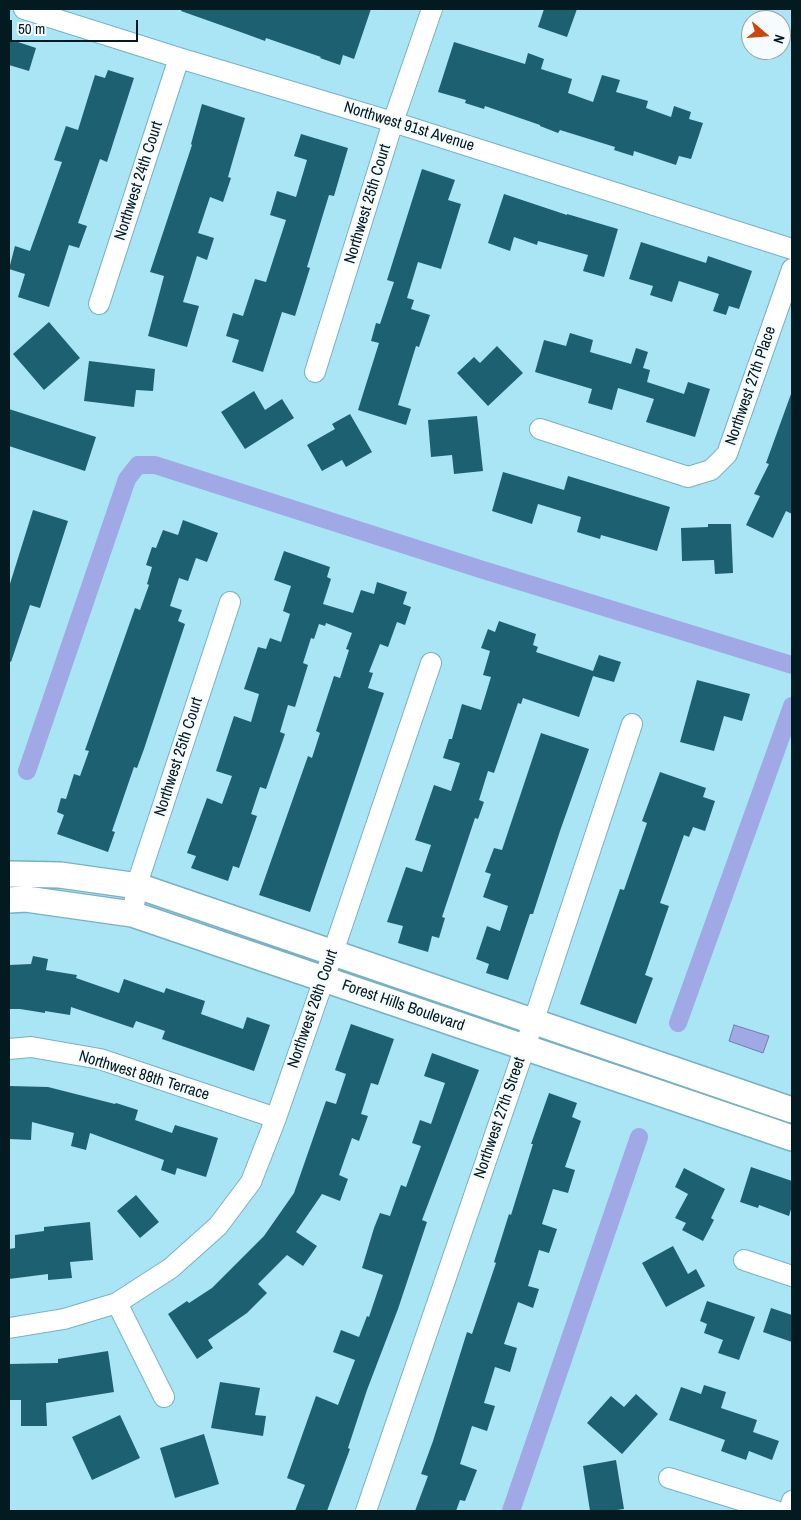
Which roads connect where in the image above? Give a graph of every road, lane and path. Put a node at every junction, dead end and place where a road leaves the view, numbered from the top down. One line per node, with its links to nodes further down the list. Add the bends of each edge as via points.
1 (24, 9): 3 (street, Northwest 91st Avenue)
2 (432, 9): 4 (street, Northwest 25th Court)
3 (179, 58): 4 (street, Northwest 91st Avenue); 7 (street, Northwest 24th Court)
4 (393, 122): 5 (street, Northwest 91st Avenue); 8 (street, Northwest 25th Court)
5 (792, 249)
6 (792, 269): 9 (street, Northwest 27th Place, via 727,454 712,470 688,477)
7 (99, 304)
8 (315, 372)
9 (540, 429)
10 (230, 602): 14 (street, Northwest 25th Court)
11 (431, 663): 17 (street, Northwest 26th Court)
12 (632, 724): 19 (street, Northwest 27th Street)
13 (9, 874): 14 (street, Forest Hills Boulevard, via 60,875)
14 (138, 886): 16 (street, Northwest 25th Court); 17 (street, Forest Hills Boulevard)
15 (9, 900): 16 (street, Forest Hills Boulevard, via 26,899)
16 (132, 914): 18 (street, Forest Hills Boulevard)
17 (333, 952): 18 (street, Northwest 26th Court); 19 (street, Forest Hills Boulevard)
18 (324, 979): 20 (street, Forest Hills Boulevard); 23 (street, Northwest 26th Court)
19 (533, 1020): 20 (street, Northwest 27th Street); 22 (street, Forest Hills Boulevard)
20 (524, 1047): 24 (street, Forest Hills Boulevard); 32 (street, Northwest 27th Street)
21 (9, 1049): 23 (street, Northwest 88th Terrace, via 31,1047 100,1059)
22 (792, 1110)
23 (276, 1118): 27 (street, Northwest 26th Court, via 251,1182 218,1226 171,1268)
24 (792, 1138)
25 (744, 1260): 26 (street)
26 (792, 1276)
27 (117, 1302): 28 (street, Northwest 26th Court, via 64,1318); 29 (street)
28 (9, 1328)
29 (164, 1397)
30 (669, 1478): 33 (street)
31 (792, 1501): 34 (street)
32 (366, 1511)
33 (776, 1511)
34 (789, 1511)

